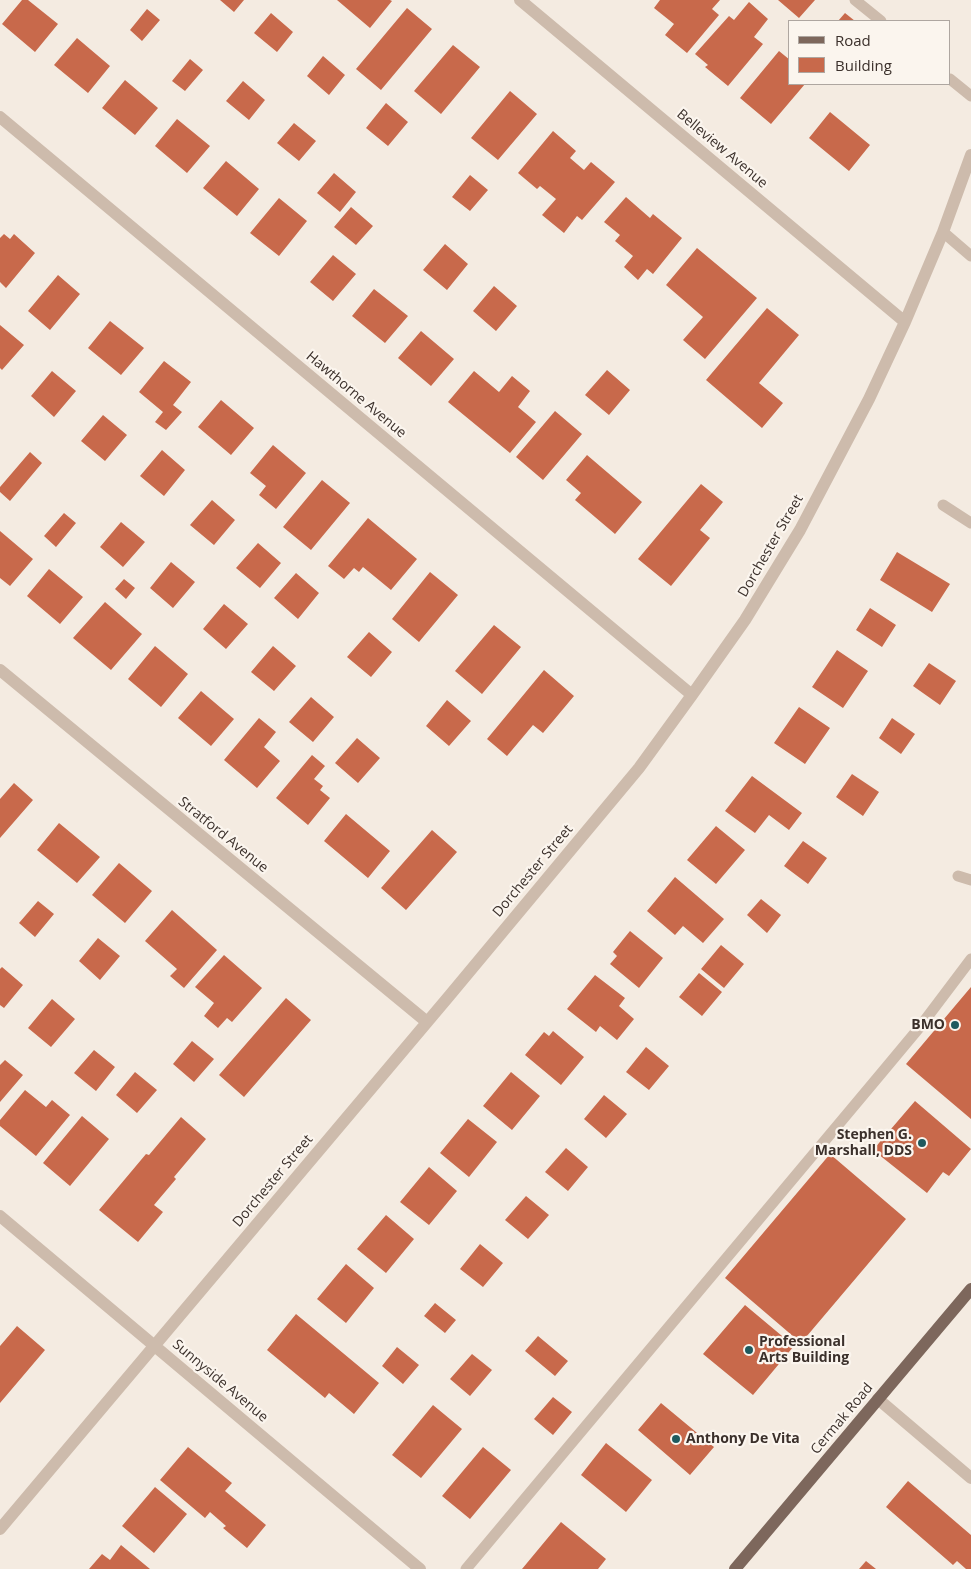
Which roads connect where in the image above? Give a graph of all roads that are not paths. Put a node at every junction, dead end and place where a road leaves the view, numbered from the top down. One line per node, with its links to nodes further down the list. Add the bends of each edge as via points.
1 (520, 0): 10 (street, Belleview Avenue)
2 (855, 0): 3 (lane)
3 (880, 20)
4 (951, 80): 5 (lane)
5 (971, 96)
6 (0, 117): 14 (street, Hawthorne Avenue)
7 (971, 155): 8 (street, Dorchester Street)
8 (942, 232): 9 (lane); 10 (street, Dorchester Street)
9 (971, 256)
10 (905, 322): 14 (street, Dorchester Street, via 869,399 800,530 745,620)
11 (943, 505): 12 (lane)
12 (971, 523)
13 (0, 670): 18 (street, Stratford Avenue)
14 (692, 695): 18 (street, Dorchester Street, via 638,768)
15 (958, 876): 16 (lane)
16 (971, 880)
17 (971, 959): 26 (lane, via 919,1028)
18 (427, 1022): 21 (street, Dorchester Street)
19 (0, 1216): 21 (street, Sunnyside Avenue)
20 (971, 1289): 22 (main road, Cermak Road)
21 (155, 1345): 24 (street, Dorchester Street); 25 (street, Sunnyside Avenue)
22 (878, 1399): 23 (street); 27 (main road, Cermak Road)
23 (971, 1478)
24 (0, 1528)
25 (420, 1569)
26 (466, 1569)
27 (735, 1569)

